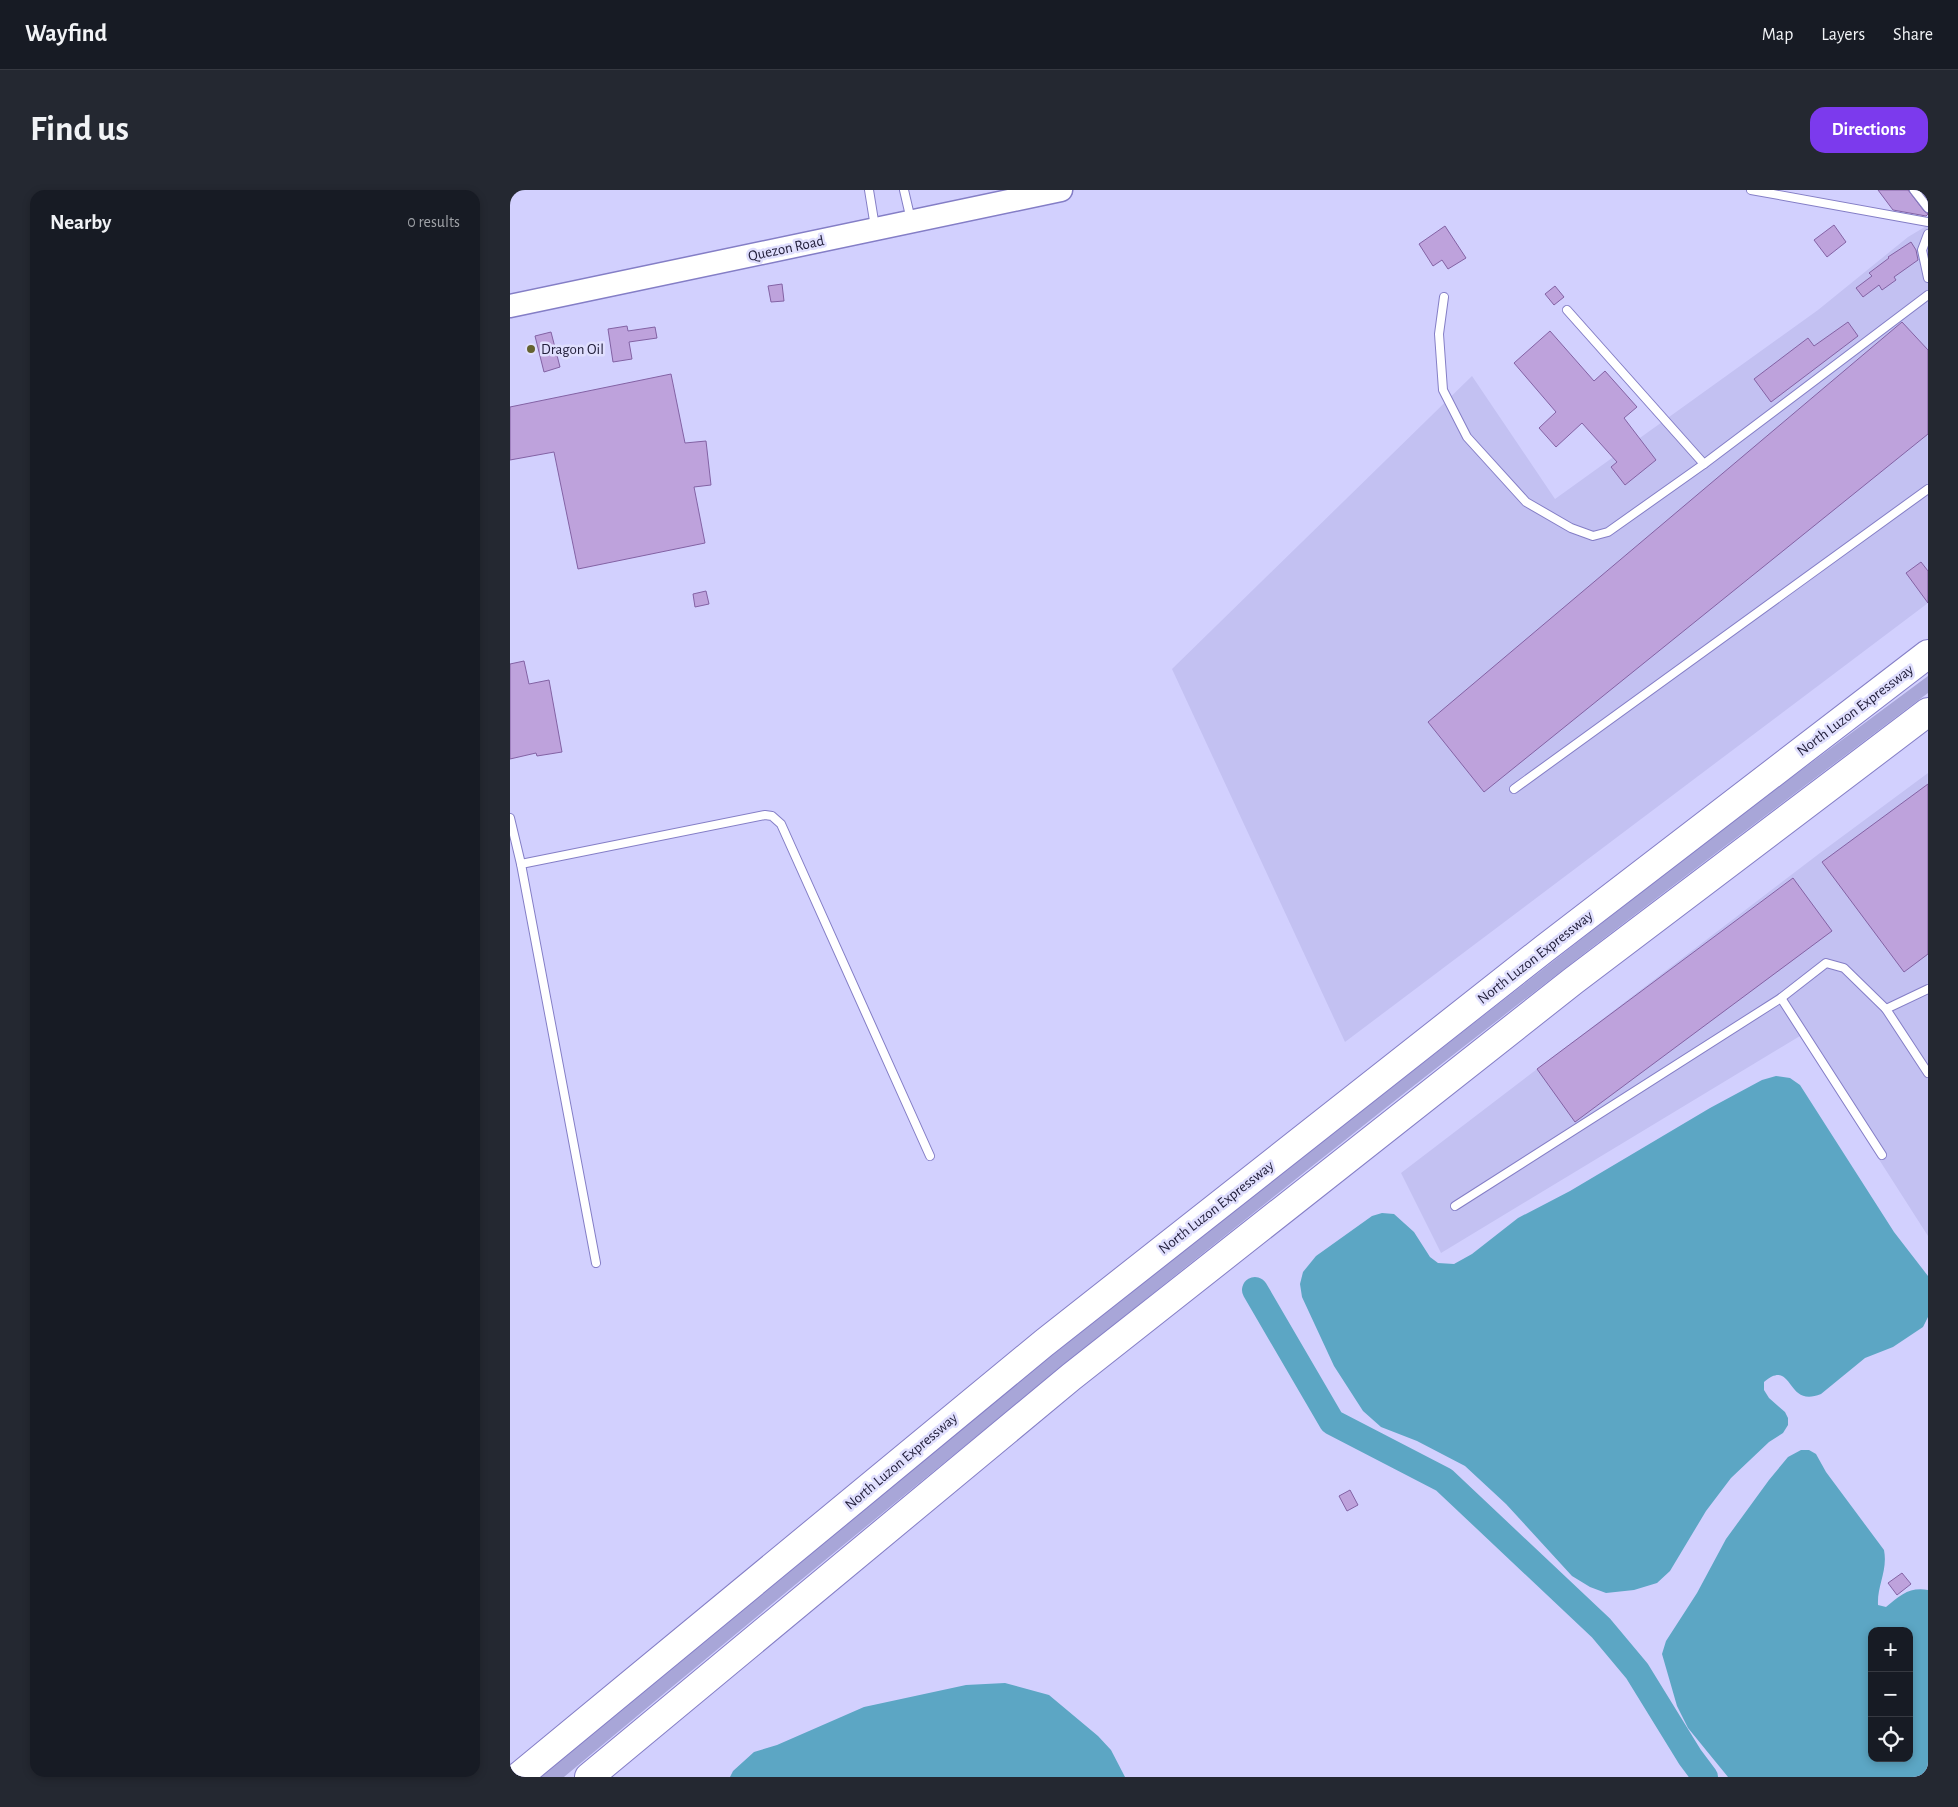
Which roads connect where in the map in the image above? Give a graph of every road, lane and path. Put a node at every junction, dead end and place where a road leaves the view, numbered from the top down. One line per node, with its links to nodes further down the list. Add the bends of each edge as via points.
1 (869, 190): 9 (lane)
2 (904, 190): 7 (lane)
3 (1061, 190): 7 (main road, Quezon Road)
4 (1751, 190): 8 (lane)
5 (1914, 190): 6 (lane)
6 (1928, 208)
7 (911, 222): 9 (main road, Quezon Road)
8 (1928, 222)
9 (875, 229): 14 (main road, Quezon Road)
10 (1928, 234): 11 (lane, via 1922,250)
11 (1928, 278)
12 (1928, 295): 16 (lane)
13 (1444, 297): 16 (lane, via 1440,334 1443,390 1467,437 1526,502 1571,528 1593,536 1608,532)
14 (510, 306)
15 (1567, 310): 16 (lane)
16 (1704, 464)
17 (1928, 489): 20 (lane)
18 (1928, 654): 31 (highway, North Luzon Expressway, via 1544,949 1044,1343)
19 (1928, 712): 32 (highway, via 1573,982 1071,1377)
20 (1514, 789)
21 (510, 818): 22 (lane)
22 (521, 864): 28 (lane, via 772,816 781,824); 30 (lane)
23 (1928, 989): 25 (lane)
24 (1780, 998): 25 (lane, via 1826,963 1844,968); 27 (lane); 29 (lane)
25 (1886, 1009): 26 (lane)
26 (1928, 1073)
27 (1882, 1155)
28 (930, 1156)
29 (1455, 1206)
30 (596, 1263)
31 (518, 1777)
32 (589, 1777)

